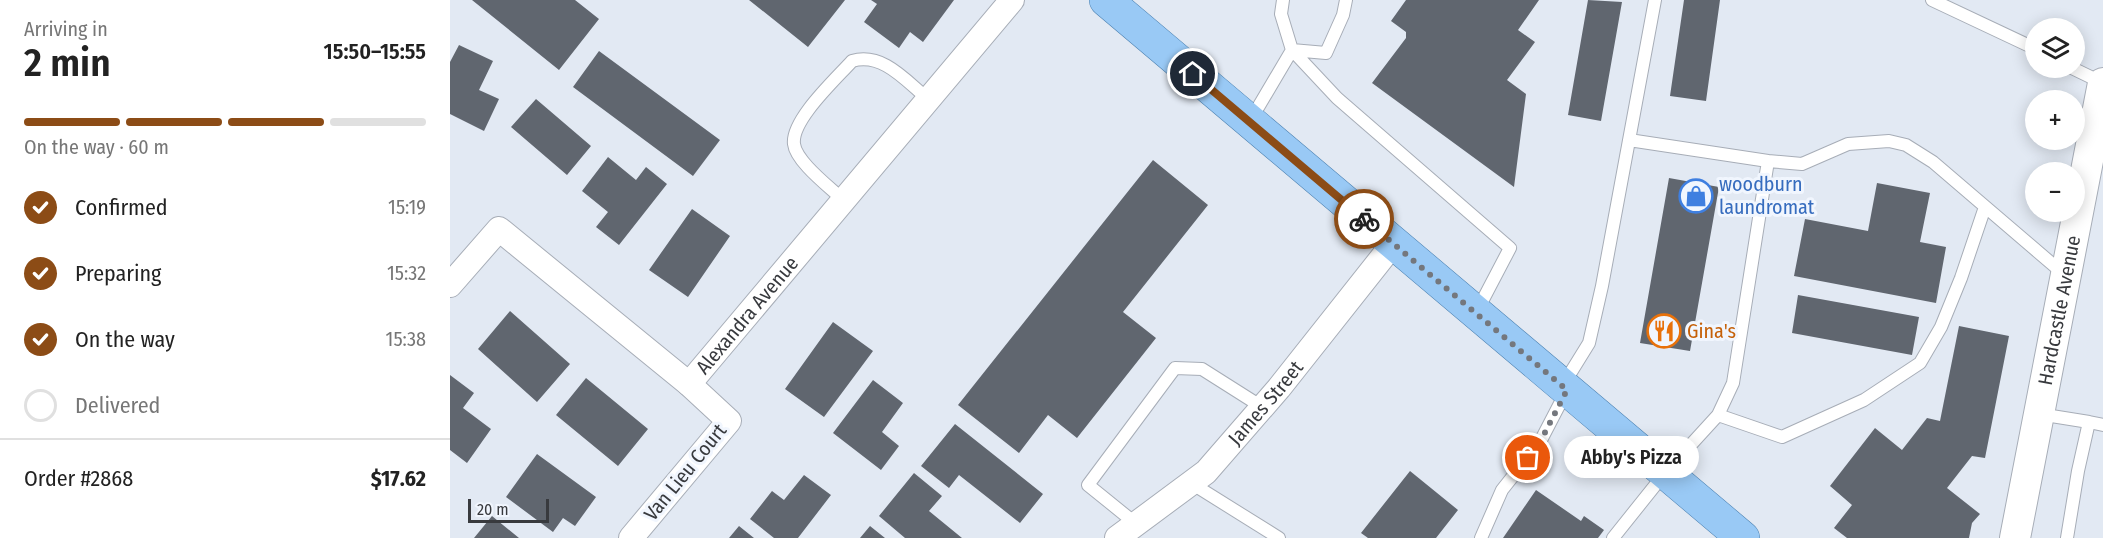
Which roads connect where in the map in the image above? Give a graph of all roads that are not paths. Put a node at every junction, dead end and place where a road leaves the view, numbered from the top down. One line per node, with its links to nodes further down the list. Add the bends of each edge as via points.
1 (1012, 0): 11 (street, Alexandra Avenue)
2 (1106, 0): 12 (main road)
3 (1283, 0): 8 (lane, via 1281,14)
4 (1346, 0): 8 (lane, via 1326,53)
5 (1655, 0): 14 (lane)
6 (1932, 0): 7 (lane)
7 (2025, 44)
8 (1292, 50): 12 (lane); 21 (lane, via 1337,98 1510,248)
9 (2085, 74): 10 (lane)
10 (2103, 83): 13 (street, Hardcastle Avenue)
11 (928, 99): 16 (street, Alexandra Avenue); 16 (lane, via 882,62 862,58 852,61 807,111 798,124 794,144 802,160)
12 (1250, 122): 18 (main road)
13 (2098, 139): 19 (street, Hardcastle Avenue)
14 (1629, 140): 15 (lane); 23 (lane, via 1588,343)
15 (1768, 161): 17 (lane, via 1802,164 1848,144 1889,141 1906,145 1933,162); 26 (lane, via 1733,383)
16 (843, 201): 22 (street, Alexandra Avenue)
17 (1985, 207): 19 (lane); 26 (lane, via 1941,327 1920,363 1864,400 1782,437)
18 (1394, 244): 21 (main road); 24 (street, James Street)
19 (2066, 276): 25 (street, Hardcastle Avenue)
20 (450, 285): 22 (street, Alexandra Avenue, via 499,229)
21 (1476, 313): 23 (main road)
22 (689, 384): 32 (street, Van Lieu Court, via 729,421)
23 (1565, 388): 29 (main road); 34 (lane, via 1540,442 1502,490)
24 (1262, 407): 30 (street, James Street, via 1206,472); 31 (lane, via 1202,369 1175,368 1088,485)
25 (2039, 414): 27 (lane); 37 (street, Hardcastle Avenue)
26 (1718, 415): 29 (lane)
27 (2089, 422): 28 (lane); 38 (lane)
28 (2103, 425)
29 (1665, 473): 35 (lane); 36 (main road)
30 (1191, 483): 31 (street, James Street); 33 (lane)
31 (1126, 531)
32 (632, 538)
33 (1280, 538)
34 (1481, 538)
35 (1613, 538)
36 (1743, 538)
37 (2016, 538)
38 (2067, 538)

